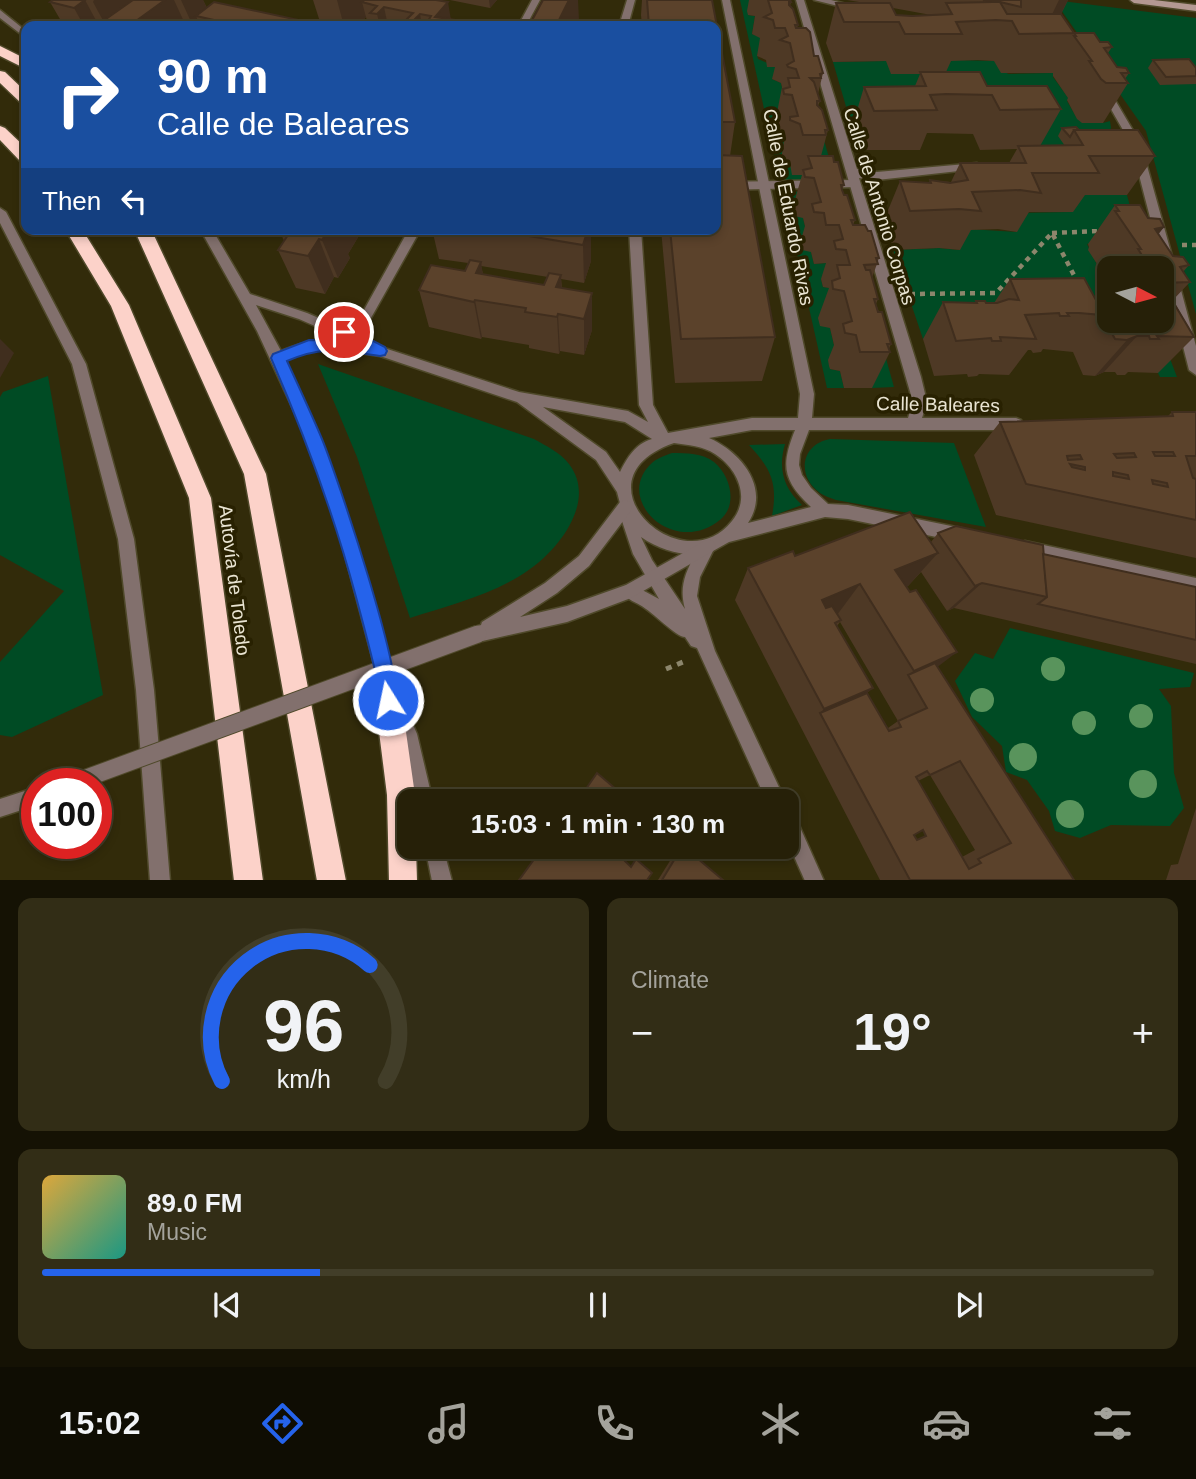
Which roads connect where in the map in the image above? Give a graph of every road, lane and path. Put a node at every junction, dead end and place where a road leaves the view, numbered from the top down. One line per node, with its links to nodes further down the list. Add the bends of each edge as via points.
1 (536, 0): 10 (street)
2 (631, 0): 11 (street)
3 (726, 0): 24 (street, Calle de Eduardo Rivas)
4 (800, 0): 21 (street, Calle de Antonio Corpas)
5 (818, 0): 8 (street)
6 (1135, 0): 7 (main road)
7 (1196, 8)
8 (867, 9)
9 (0, 13): 12 (street)
10 (525, 21)
11 (625, 21)
12 (21, 31)
13 (0, 50): 14 (highway)
14 (21, 62)
15 (0, 75): 17 (highway)
16 (1098, 78): 39 (street, via 1131,147)
17 (21, 95)
18 (0, 131): 19 (highway)
19 (21, 152)
20 (984, 166): 21 (street, via 877,176)
21 (850, 171): 22 (street, Calle de Antonio Corpas)
22 (854, 184): 24 (street); 34 (street, Calle de Antonio Corpas)
23 (721, 186): 24 (street)
24 (766, 187): 43 (street, Calle de Eduardo Rivas, via 804,378)
25 (0, 212): 68 (street, via 79,364 126,539 145,690)
26 (1102, 231): 27 (path)
27 (1052, 233): 33 (path); 34 (path, via 996,293)
28 (77, 235): 69 (highway, Autovía de Toledo, via 120,304 200,498)
29 (145, 235): 70 (highway, Autovía de Toledo, via 255,474)
30 (210, 235): 35 (street)
31 (412, 235): 36 (street, via 363,322)
32 (635, 235): 41 (street)
33 (1080, 287)
34 (888, 295): 44 (street, Calle de Antonio Corpas, via 920,402)
35 (248, 298): 36 (street); 38 (street)
36 (344, 332): 37 (street)
37 (380, 351): 38 (street, via 309,345); 40 (street)
38 (278, 358): 60 (street, via 334,495)
39 (1196, 370)
40 (519, 397): 42 (street); 48 (street, via 601,456)
41 (646, 405): 42 (street); 47 (street)
42 (628, 417): 47 (street)
43 (806, 422): 44 (street, Calle Baleares); 46 (street, Calle Baleares, via 752,424); 50 (street, via 793,448 793,475 807,496)
44 (914, 423): 45 (street, Calle Baleares)
45 (1035, 425)
46 (684, 437): 47 (street); 51 (street, via 722,448 746,476 748,511 738,527)
47 (664, 439): 48 (street, via 643,449 628,467)
48 (622, 488): 49 (street)
49 (625, 507): 54 (street, via 644,532 658,541 690,548); 55 (street, via 632,537); 58 (street, via 584,561 551,588)
50 (825, 510): 51 (street); 52 (street)
51 (723, 537): 54 (street)
52 (978, 538)
53 (1004, 544): 56 (street)
54 (708, 546): 55 (street); 59 (street, via 692,576 689,596)
55 (654, 577): 57 (street); 59 (street)
56 (1196, 585)
57 (631, 590): 58 (street, via 567,614); 59 (street, via 660,608)
58 (478, 634): 61 (street, bridge)
59 (707, 653): 63 (street)
60 (385, 676): 62 (street, via 408,734); 71 (highway, via 401,795)
61 (112, 769)
62 (421, 789)
63 (771, 789)
64 (21, 802): 65 (street)
65 (0, 808)
66 (799, 846): 73 (street)
67 (438, 859): 72 (street)
68 (160, 880)
69 (249, 880)
70 (332, 880)
71 (403, 880)
72 (442, 880)
73 (815, 880)

